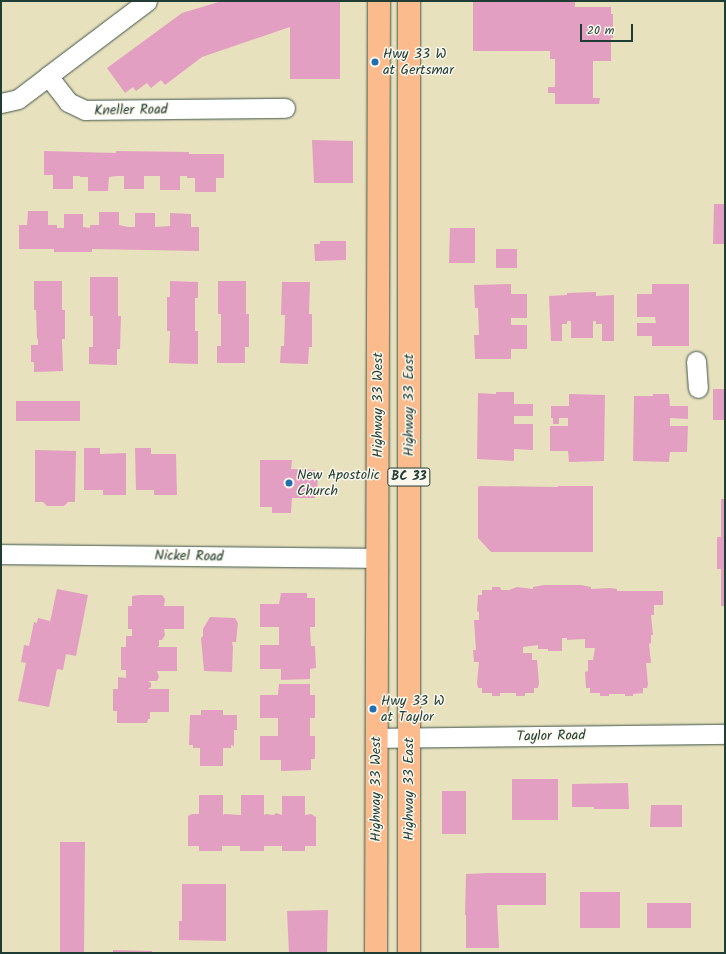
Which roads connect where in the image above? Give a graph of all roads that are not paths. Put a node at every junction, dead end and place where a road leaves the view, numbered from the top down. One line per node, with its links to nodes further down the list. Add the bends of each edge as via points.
1 (147, 1): 4 (street)
2 (379, 1): 10 (main road, Highway 33 West / BC 33)
3 (409, 1): 13 (main road, Highway 33 East / BC 33)
4 (48, 76): 5 (street, via 18,99); 6 (street, Kneller Road, via 68,102 84,110)
5 (1, 103)
6 (285, 108)
7 (696, 360): 8 (street)
8 (698, 388)
9 (1, 554): 10 (street, Nickel Road)
10 (377, 558): 12 (main road, Highway 33 West / BC 33)
11 (725, 734): 13 (street, Taylor Road)
12 (377, 738): 13 (street, Taylor Road); 14 (main road, Highway 33 West / BC 33)
13 (409, 738): 15 (main road, Highway 33 East / BC 33)
14 (376, 953)
15 (409, 953)

